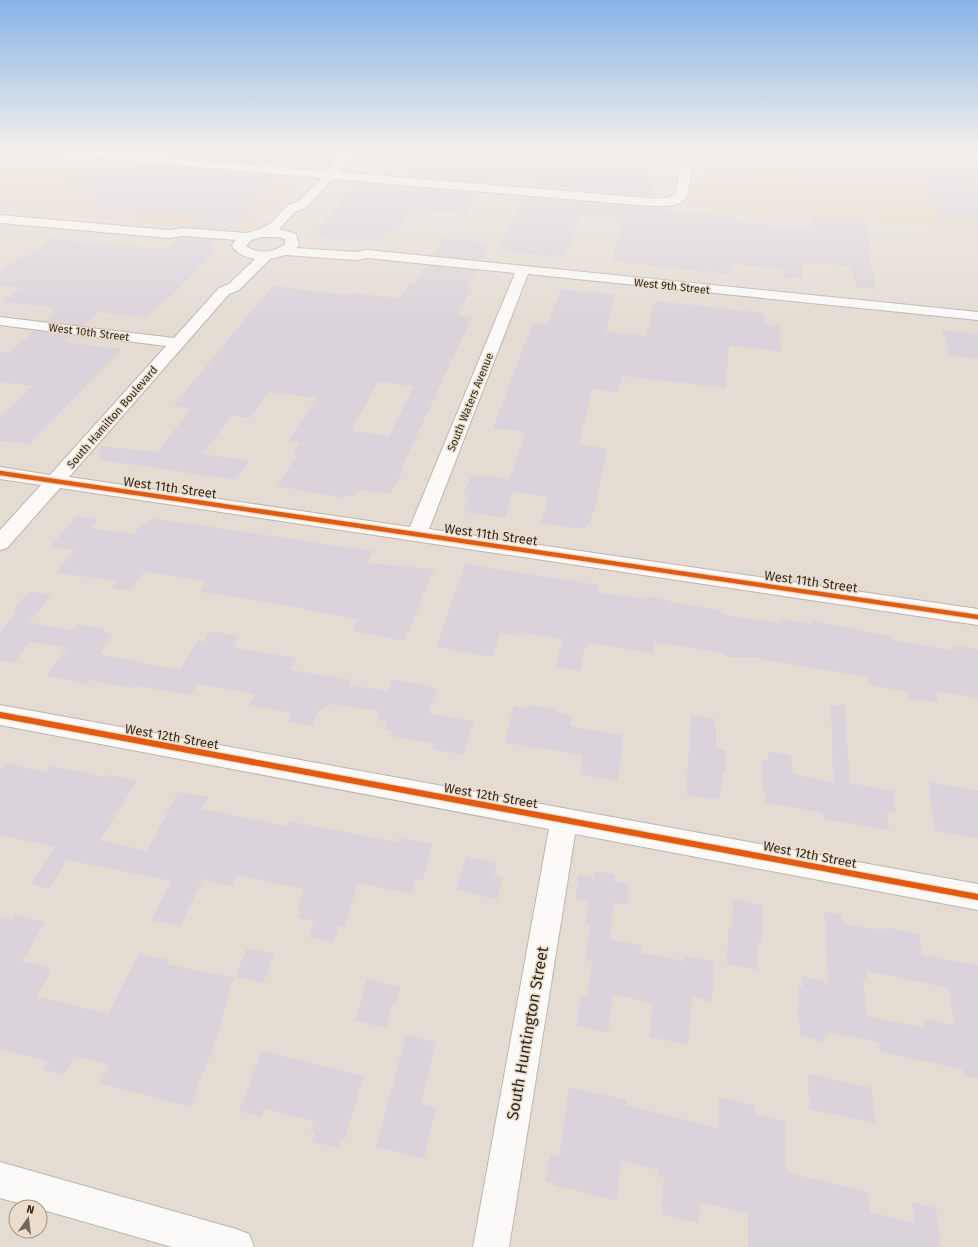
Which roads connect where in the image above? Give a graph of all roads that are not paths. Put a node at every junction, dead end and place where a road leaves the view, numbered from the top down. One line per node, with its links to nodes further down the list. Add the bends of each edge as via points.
1 (291, 209): 4 (street, via 274,227)
2 (305, 209): 5 (street, via 288,226)
3 (0, 219): 6 (street, via 169,234 178,238)
4 (262, 233): 5 (street, West 9th Street); 6 (street)
5 (290, 238): 7 (street, via 292,244); 8 (street, West 9th Street, via 316,246 359,250)
6 (243, 244): 9 (street, via 257,255); 11 (street, South Hamilton Boulevard, via 242,261 220,285)
7 (283, 251): 8 (street, West 9th Street, via 356,256); 9 (street)
8 (367, 254): 10 (street, West 9th Street)
9 (266, 255): 11 (street, South Hamilton Boulevard, via 234,287)
10 (523, 270): 12 (street, West 9th Street); 17 (street, South Waters Avenue)
11 (224, 291): 14 (street, South Hamilton Boulevard)
12 (978, 316)
13 (0, 321): 14 (street, West 10th Street)
14 (177, 343): 16 (street, South Hamilton Boulevard)
15 (0, 473): 16 (street, West 11th Street)
16 (56, 481): 17 (street, West 11th Street); 18 (street, South Hamilton Boulevard)
17 (417, 534): 19 (street, West 11th Street)
18 (0, 542)
19 (978, 617)
20 (0, 715): 21 (street, West 12th Street)
21 (564, 819): 22 (street, West 12th Street); 25 (street, South Huntington Street)
22 (978, 897)
23 (0, 1180): 24 (street)
24 (236, 1247)
25 (491, 1247)

